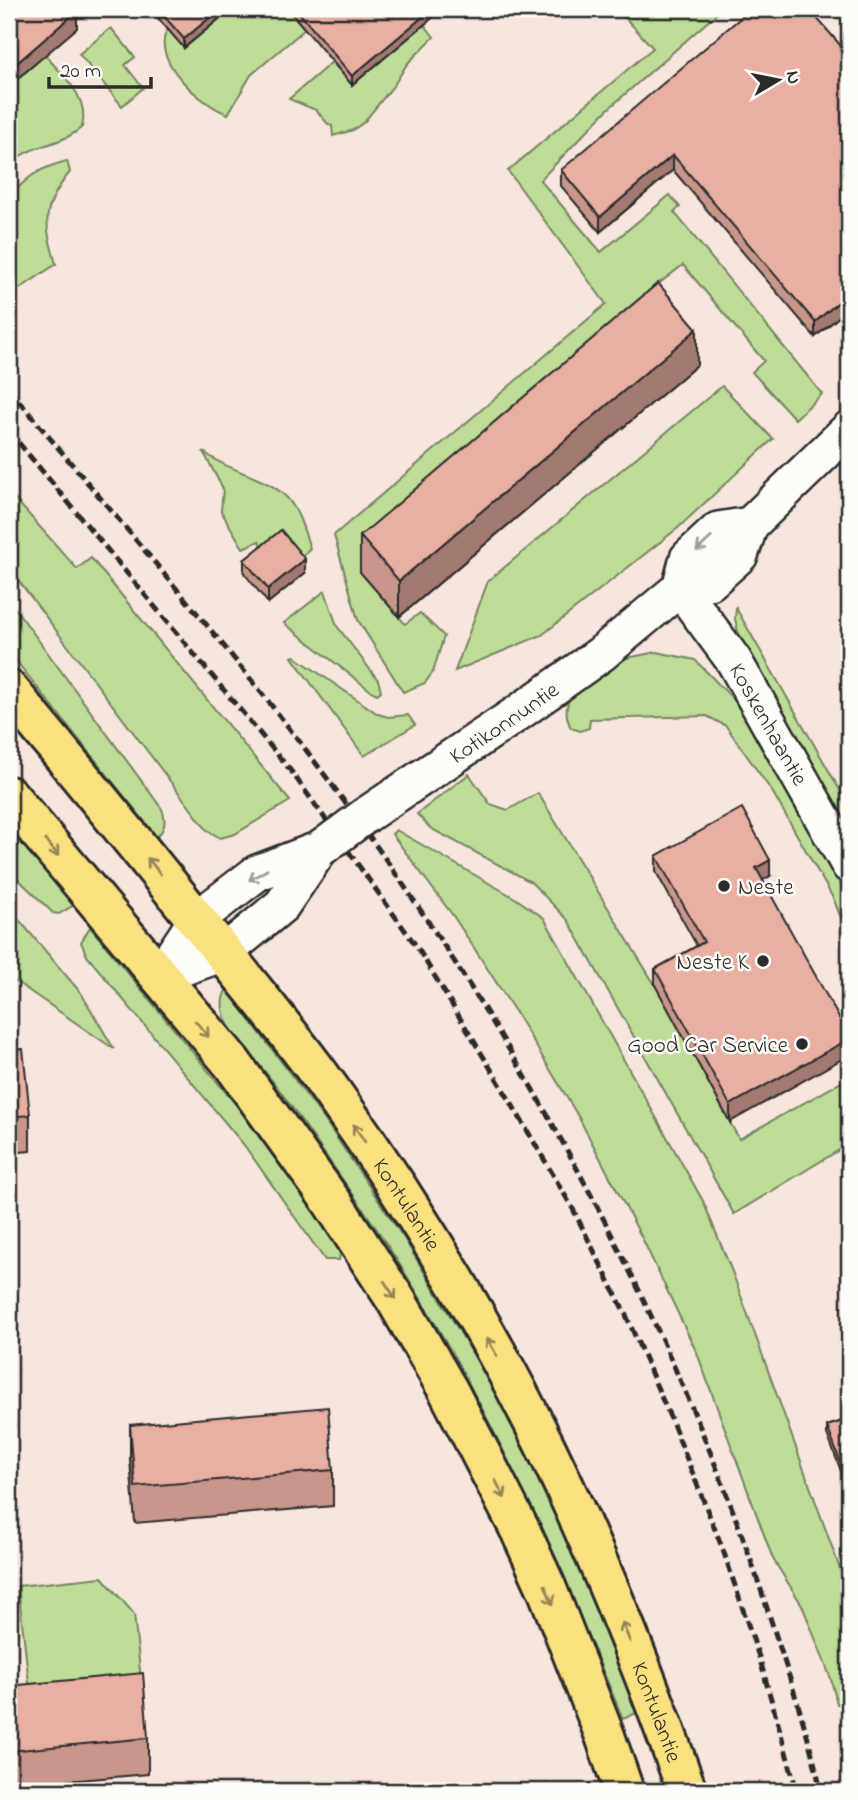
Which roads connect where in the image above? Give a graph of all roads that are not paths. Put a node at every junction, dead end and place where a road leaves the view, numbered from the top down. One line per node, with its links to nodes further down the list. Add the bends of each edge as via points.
1 (849, 429): 2 (street, Kotikonnuntie, via 750,525 733,562 710,582)
2 (680, 587): 5 (street, Kotikonnuntie, bridge, via 601,654); 6 (street, Koskenhaantie, via 734,661)
3 (9, 690): 7 (main road, Kontulantie, one-way to 3)
4 (9, 796): 9 (main road, one-way to 9)
5 (320, 849): 7 (street, Kotikonnuntie, one-way to 7, via 257,873); 8 (street, Kotikonnuntie, via 282,905)
6 (849, 864)
7 (197, 919): 8 (main road, Kontulantie); 9 (street, Kotikonnuntie)
8 (224, 953): 9 (street, Kotikonnuntie); 11 (main road, Kontulantie, one-way to 8, via 595,1555 494,1350 330,1090)
9 (159, 976): 10 (main road, one-way to 10, via 232,1063 397,1300 547,1588)
10 (624, 1791)
11 (687, 1791)

